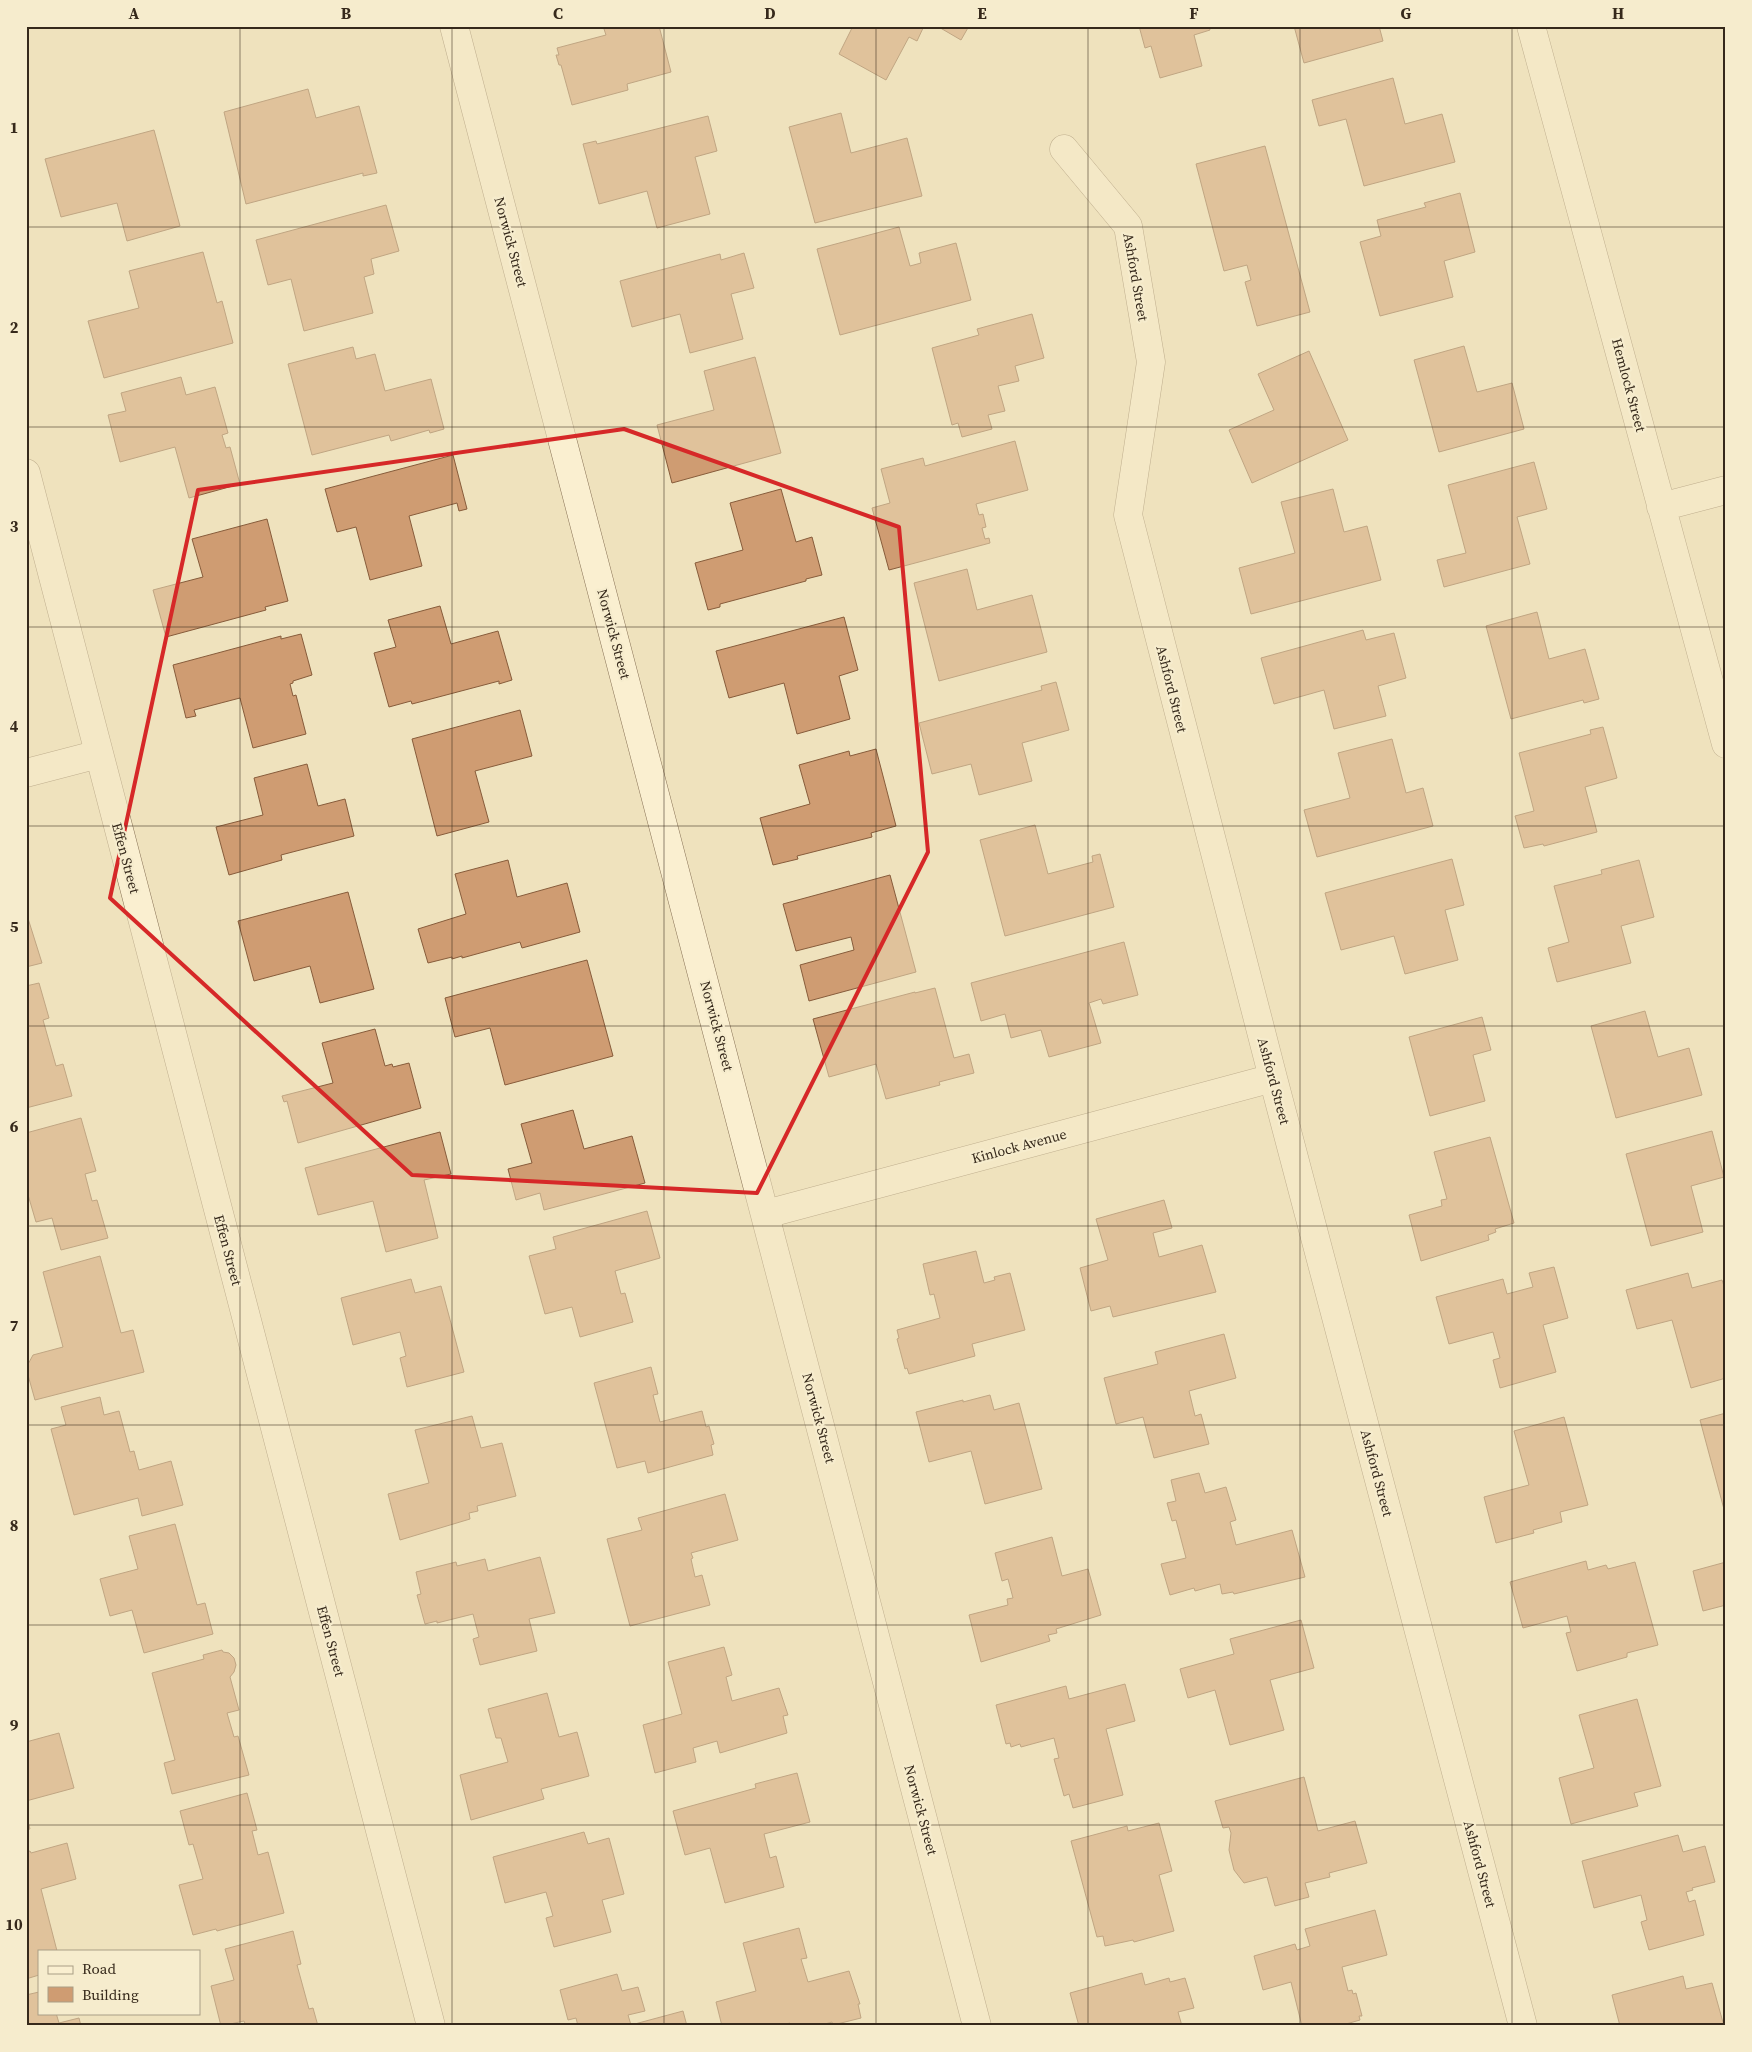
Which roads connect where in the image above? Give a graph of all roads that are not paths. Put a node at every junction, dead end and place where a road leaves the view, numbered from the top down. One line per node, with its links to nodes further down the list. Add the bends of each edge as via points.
1 (454, 26): 11 (street, Norwick Street)
2 (1531, 26): 6 (street, Hemlock Street)
3 (1064, 149): 10 (street, Ashford Street, via 1128,226 1151,362 1128,515)
4 (26, 473): 8 (street, Effen Street)
5 (1726, 490): 6 (street)
6 (1662, 507): 7 (street, Hemlock Street)
7 (1726, 744)
8 (99, 754): 9 (street); 12 (street, Effen Street)
9 (26, 773)
10 (1273, 1078): 11 (street, Kinlock Avenue); 14 (street, Ashford Street)
11 (766, 1214): 13 (street, Norwick Street)
12 (431, 2026)
13 (977, 2026)
14 (1523, 2026)

